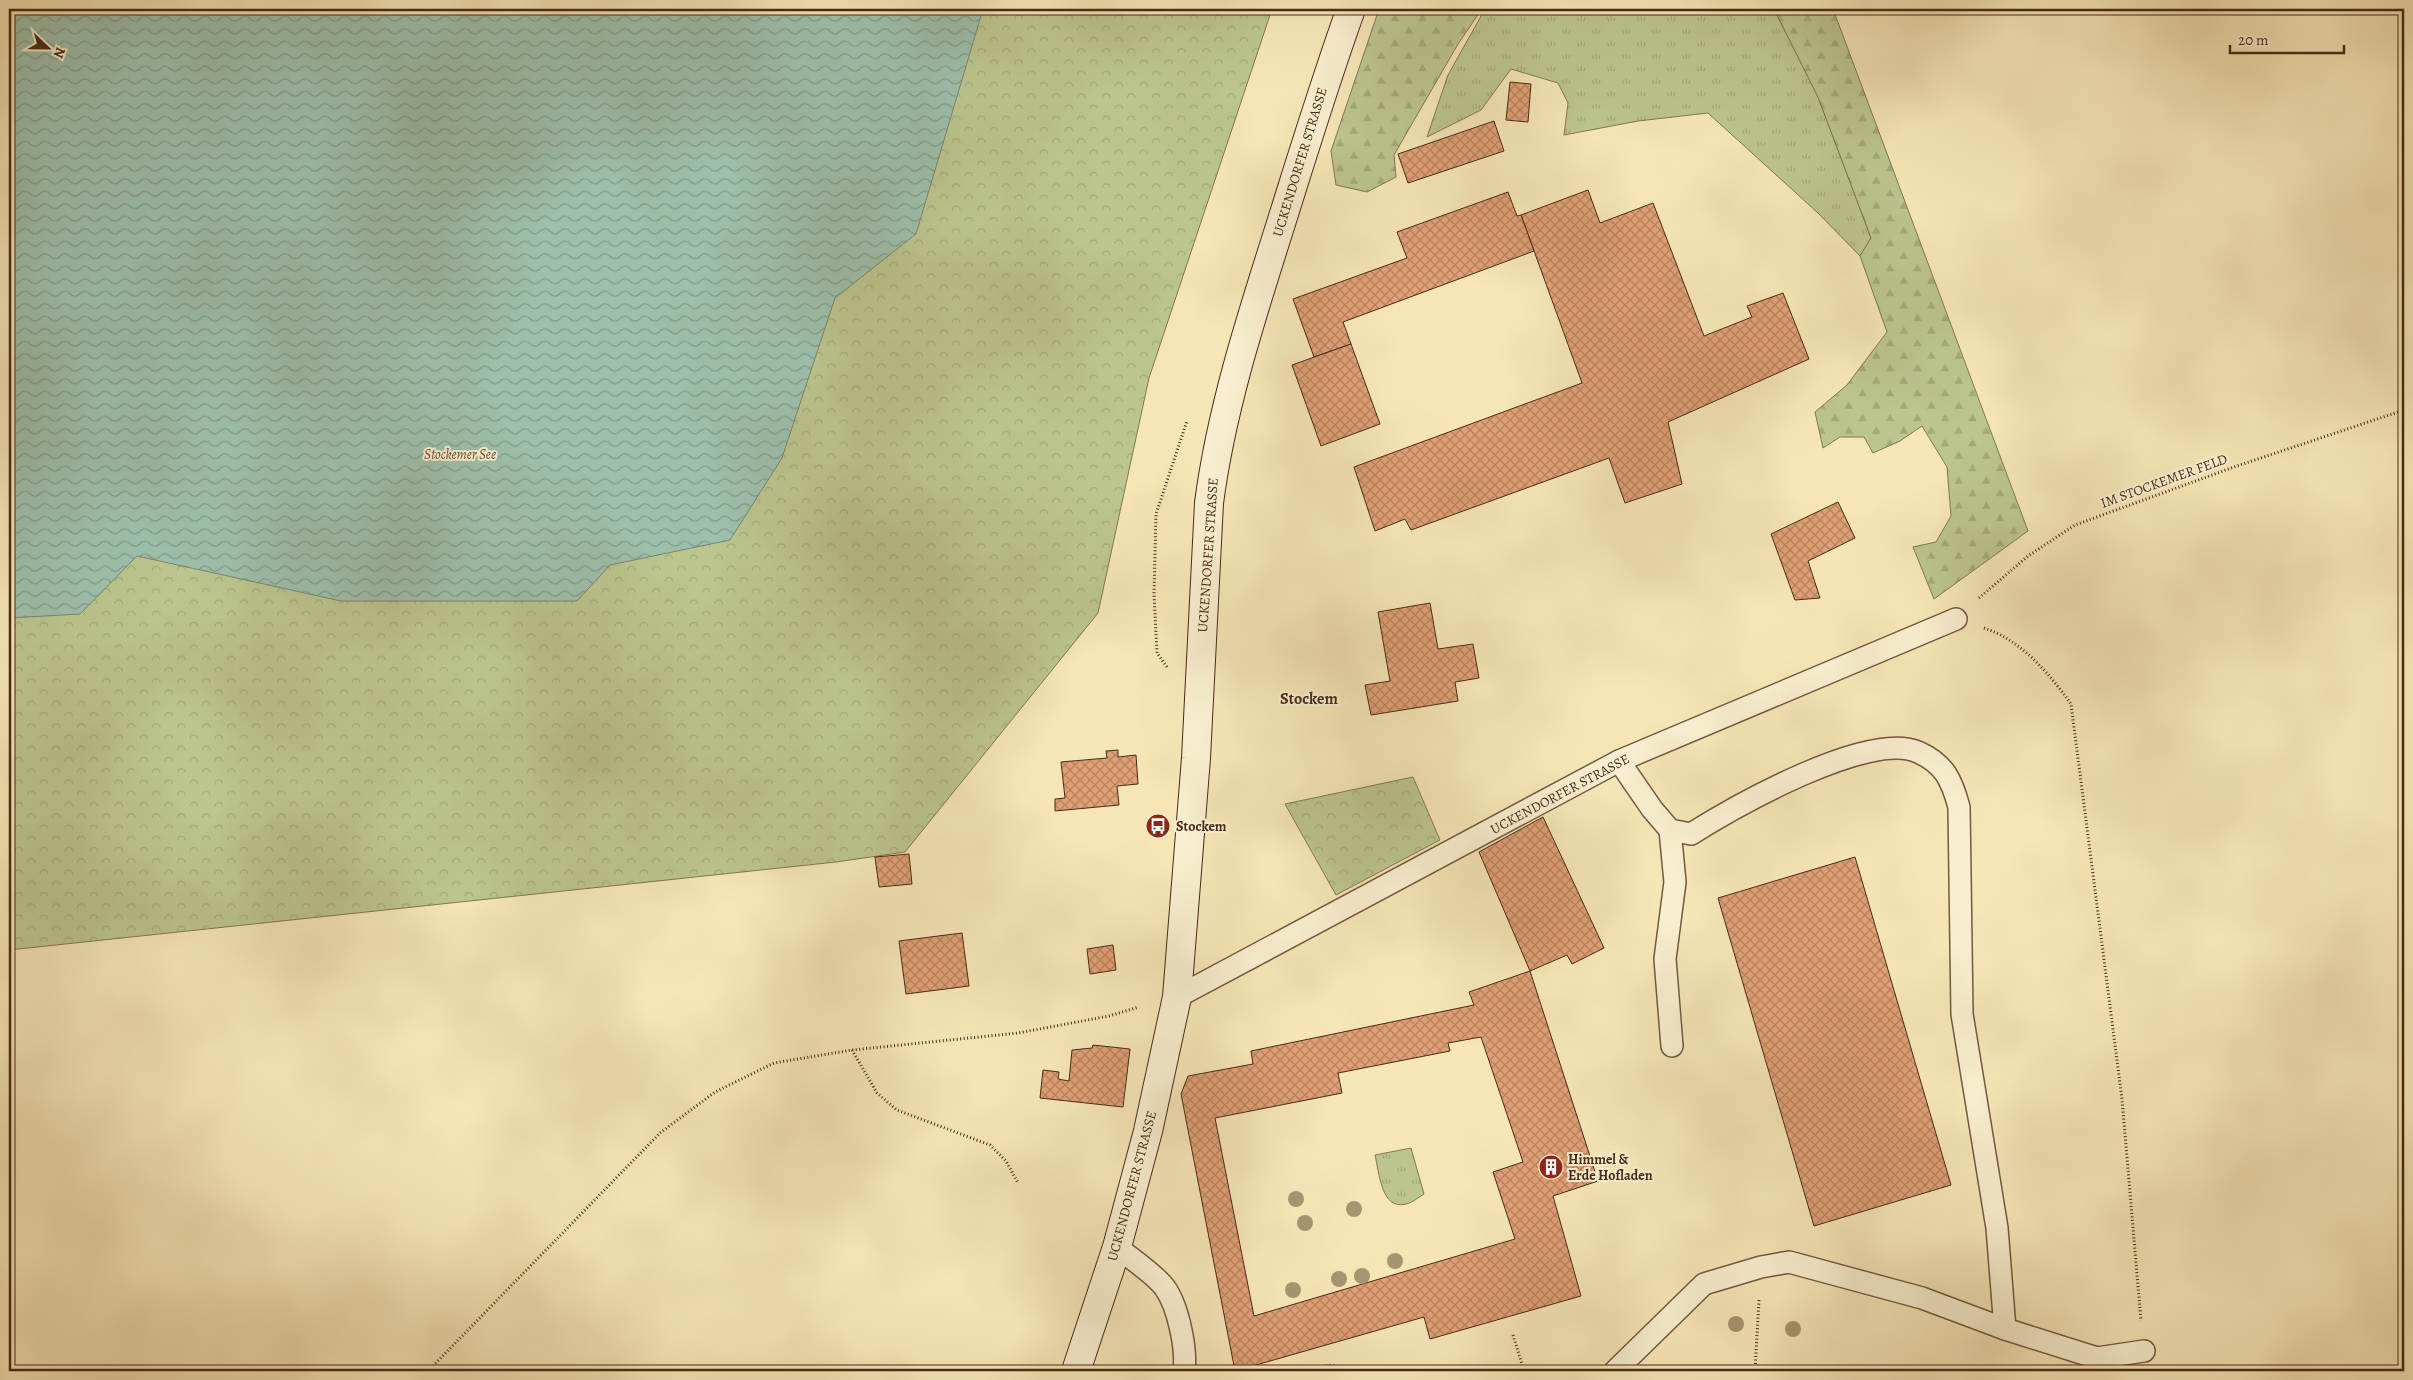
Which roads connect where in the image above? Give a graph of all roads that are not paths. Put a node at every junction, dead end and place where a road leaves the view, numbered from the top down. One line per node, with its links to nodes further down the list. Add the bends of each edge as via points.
1 (1351, 9): 5 (main road, UCKENDORFER STRASSE, via 1235,369 1212,476 1196,758)
2 (1956, 619): 3 (lane, UCKENDORFER STRASSE)
3 (1619, 761): 4 (lane); 5 (lane, UCKENDORFER STRASSE)
4 (1670, 830): 6 (lane, via 1675,882 1665,959); 8 (lane, via 1691,834 1763,794 1835,761 1889,748 1917,751 1935,762 1952,782 1959,808 1962,1014 1997,1228)
5 (1176, 997): 7 (main road, UCKENDORFER STRASSE, via 1148,1132)
6 (1672, 1046)
7 (1117, 1247): 10 (main road, UCKENDORFER STRASSE); 11 (lane, via 1165,1288 1183,1343)
8 (2005, 1329): 9 (lane, via 2097,1358); 12 (lane, via 1922,1298 1789,1262 1704,1284)
9 (2144, 1351)
10 (1076, 1371)
11 (1184, 1371)
12 (1615, 1371)

